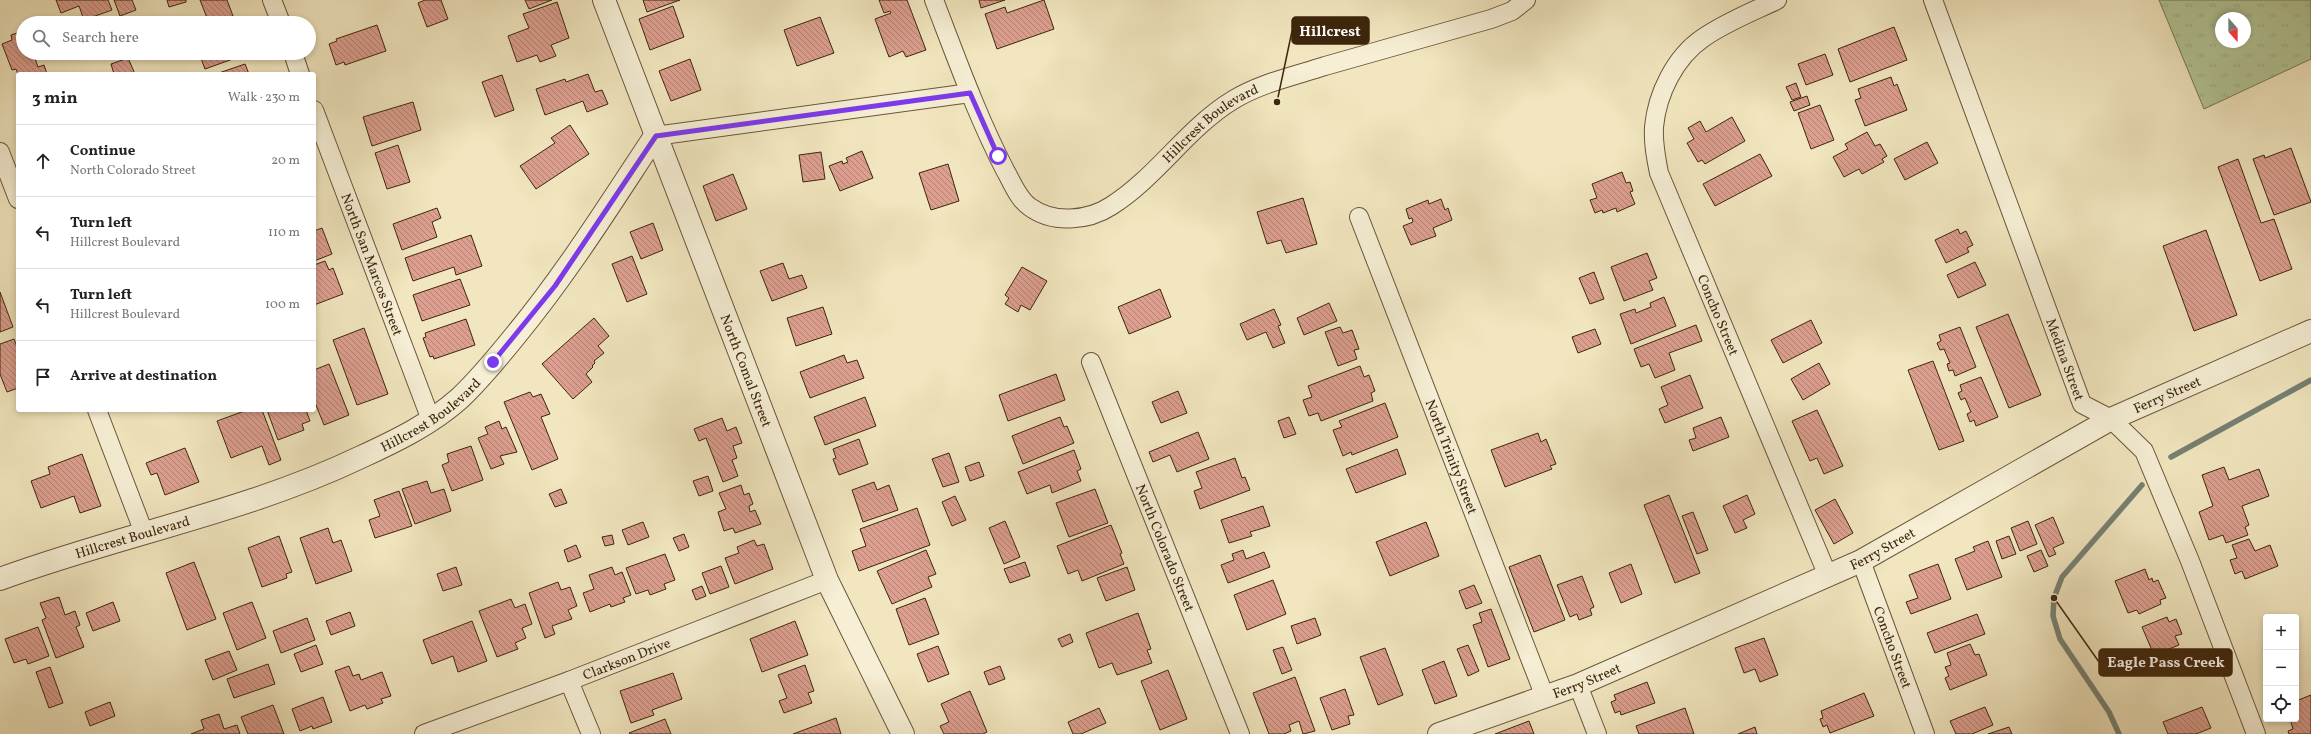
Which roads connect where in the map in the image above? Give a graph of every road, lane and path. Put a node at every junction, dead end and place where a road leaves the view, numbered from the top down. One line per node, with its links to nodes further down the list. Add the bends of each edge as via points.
1 (272, 0): 7 (street)
2 (604, 0): 12 (street, North Comal Street)
3 (934, 0): 10 (street)
4 (1526, 0): 10 (street, Hillcrest Boulevard, via 1512,11 1491,19 1256,88 1212,115 1140,184 1111,207 1089,216 1068,220 1046,216 1029,207 1016,192)
5 (1777, 0): 23 (street, Concho Street, via 1723,25 1701,39 1687,53 1672,74 1661,97 1654,127 1655,147 1659,173)
6 (1933, 0): 19 (street, Medina Street, via 2082,404)
7 (278, 16)
8 (295, 60): 9 (street)
9 (299, 72)
10 (970, 93): 12 (street)
11 (316, 115): 20 (street, North San Marcos Street)
12 (656, 136): 20 (street, Hillcrest Boulevard, via 555,286 460,398); 25 (street, North Comal Street)
13 (0, 152): 14 (street)
14 (16, 195)
15 (1359, 217): 28 (street, North Trinity Street)
16 (2311, 331): 19 (street, Ferry Street)
17 (1091, 362): 32 (street, North Colorado Street)
18 (99, 412): 21 (street)
19 (2111, 419): 22 (street, Ferry Street); 36 (street, Medina Street, via 2144,451 2190,561)
20 (431, 420): 21 (street, Hillcrest Boulevard, via 390,444 297,485)
21 (144, 533): 24 (street, Hillcrest Boulevard)
22 (1860, 562): 23 (street, Ferry Street); 35 (street, Concho Street)
23 (1828, 576): 27 (street, Ferry Street)
24 (0, 579)
25 (827, 580): 26 (street, Clarkson Drive); 31 (street, North Comal Street)
26 (569, 681): 29 (street, Clarkson Drive); 30 (street)
27 (1578, 684): 28 (street, Ferry Street); 34 (street)
28 (1544, 697): 33 (street, Ferry Street)
29 (424, 734)
30 (591, 734)
31 (903, 734)
32 (1240, 734)
33 (1439, 734)
34 (1597, 734)
35 (1925, 734)
36 (2256, 734)

